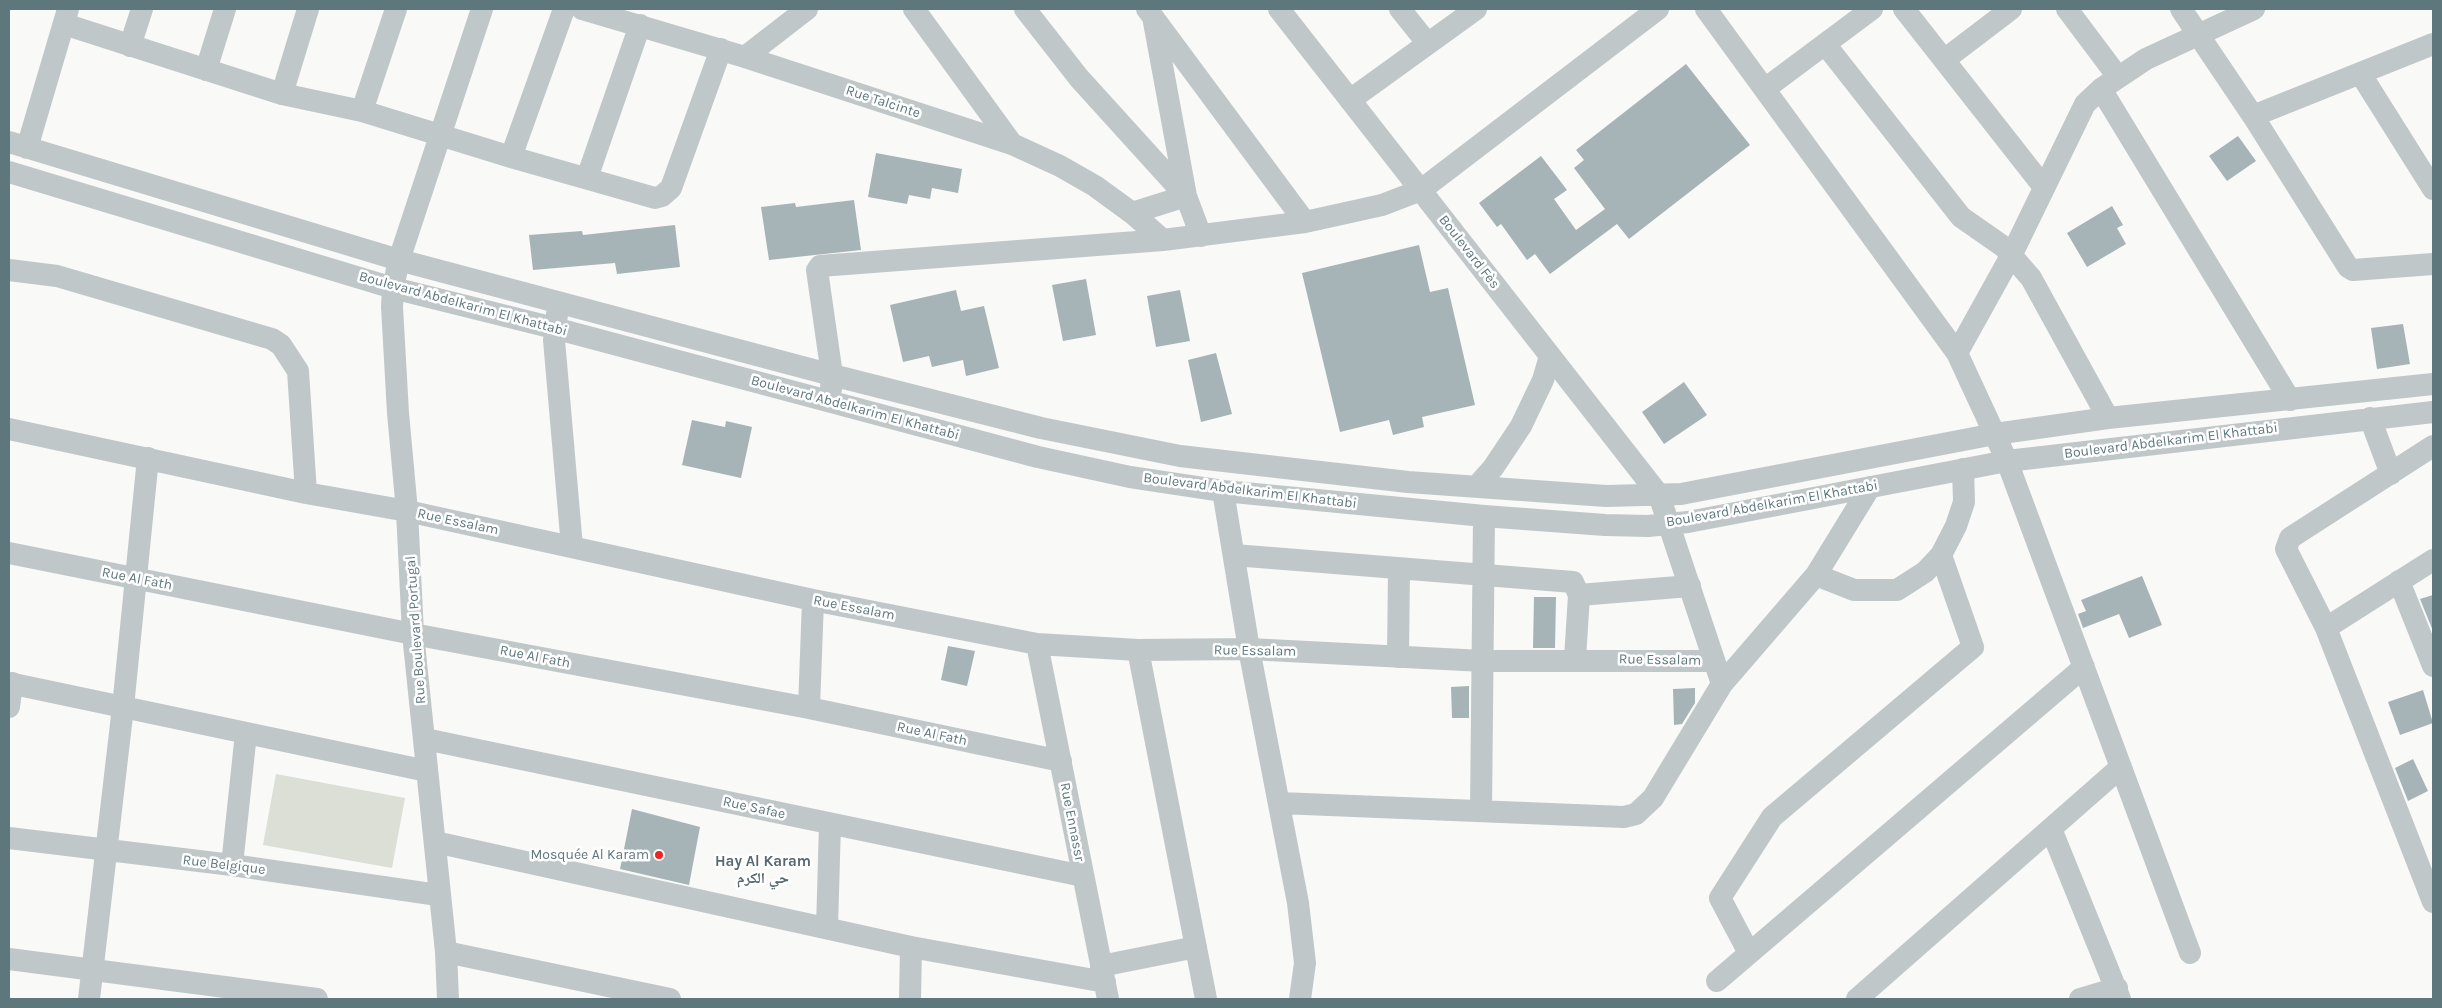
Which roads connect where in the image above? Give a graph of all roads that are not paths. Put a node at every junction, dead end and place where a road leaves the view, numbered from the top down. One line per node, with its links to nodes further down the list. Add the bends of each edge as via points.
1 (142, 9): 29 (street)
2 (225, 9): 33 (street)
3 (308, 9): 37 (street)
4 (396, 9): 39 (street)
5 (482, 9): 41 (street, Rue Boulevard Portugal)
6 (564, 9): 44 (street)
7 (582, 9): 24 (street, Rue Talcinte)
8 (807, 9): 31 (street)
9 (914, 9): 42 (street)
10 (1025, 9): 50 (street, via 1079,78)
11 (1279, 9): 38 (street, Boulevard Fès)
12 (1400, 9): 26 (street)
13 (1476, 9): 26 (street)
14 (1706, 9): 36 (street)
15 (1872, 9): 27 (street)
16 (1904, 9): 32 (street)
17 (2011, 9): 32 (street)
18 (2067, 9): 35 (street)
19 (2181, 9): 25 (street)
20 (2254, 9): 25 (street)
21 (1654, 10): 48 (street)
22 (1151, 11): 50 (street); 52 (street)
23 (66, 17): 29 (street); 43 (street)
24 (640, 25): 30 (street, Rue Talcinte); 46 (street)
25 (2198, 33): 35 (street, via 2146,59); 40 (street)
26 (1428, 44): 38 (street)
27 (1825, 44): 36 (street); 55 (street, via 1961,217)
28 (2433, 44): 34 (street)
29 (130, 46): 33 (street)
30 (721, 49): 31 (street, Rue Talcinte); 46 (street, via 667,192 662,196 649,197)
31 (745, 57): 42 (street, Rue Talcinte)
32 (1944, 60): 47 (street)
33 (206, 70): 37 (street)
34 (2360, 72): 40 (street); 49 (street)
35 (2110, 83): 47 (street, via 2085,104); 66 (street)
36 (1766, 88): 62 (street)
37 (282, 94): 39 (street)
38 (1350, 100): 48 (street, Boulevard Fès)
39 (362, 110): 41 (street)
40 (2253, 116): 57 (street, via 2350,269)
41 (440, 135): 44 (street); 56 (street, Rue Boulevard Portugal)
42 (1012, 144): 51 (street, Rue Talcinte, via 1088,182)
43 (18, 145): 56 (street, Boulevard Abdelkarim El Khattabi)
44 (511, 157): 46 (street)
45 (9, 172): 59 (street, Boulevard Abdelkarim El Khattabi)
46 (587, 178)
47 (2043, 186): 55 (street)
48 (1421, 190): 52 (street, via 1382,204); 63 (street, Boulevard Fès)
49 (2433, 190)
50 (1186, 196): 51 (street); 53 (street)
51 (1132, 213): 54 (street, Rue Talcinte)
52 (1305, 222): 53 (street)
53 (1200, 236): 54 (street)
54 (1163, 240): 64 (street, via 820,266 817,270)
55 (2012, 254): 62 (street); 69 (street, via 2031,278)
56 (399, 260): 59 (street, Rue Boulevard Portugal); 60 (street, Boulevard Abdelkarim El Khattabi)
57 (2433, 264)
58 (9, 270): 81 (street, via 57,276 272,339 281,345 298,371)
59 (393, 288): 61 (street, Boulevard Abdelkarim El Khattabi); 83 (street, Rue Boulevard Portugal, via 398,413)
60 (560, 302): 61 (street); 64 (street, Boulevard Abdelkarim El Khattabi)
61 (554, 328): 67 (street, Boulevard Abdelkarim El Khattabi); 86 (street)
62 (1957, 353): 72 (street)
63 (1550, 356): 78 (street, via 1521,426); 82 (street, Boulevard Fès)
64 (832, 375): 67 (street); 78 (street, Boulevard Abdelkarim El Khattabi, via 1133,448 1227,462)
65 (2433, 384): 66 (street, Boulevard Abdelkarim El Khattabi)
66 (2290, 400): 69 (street, Boulevard Abdelkarim El Khattabi)
67 (830, 401): 80 (street, Boulevard Abdelkarim El Khattabi, via 1066,464)
68 (2433, 412): 70 (street, Boulevard Abdelkarim El Khattabi)
69 (2108, 418): 72 (street, Boulevard Abdelkarim El Khattabi)
70 (2370, 418): 75 (street, Boulevard Abdelkarim El Khattabi); 77 (street)
71 (9, 428): 74 (street, Rue Essalam)
72 (1995, 434): 75 (street); 82 (street, Boulevard Abdelkarim El Khattabi, via 1703,490)
73 (2433, 446): 77 (street)
74 (148, 458): 81 (street, Rue Essalam); 94 (street)
75 (2007, 461): 76 (street, Boulevard Abdelkarim El Khattabi); 109 (street)
76 (1963, 469): 79 (street, Boulevard Abdelkarim El Khattabi); 89 (street, via 1964,502)
77 (2391, 474): 99 (street, via 2290,538 2287,544 2286,549)
78 (1476, 487): 82 (street, Boulevard Abdelkarim El Khattabi, via 1606,496)
79 (1870, 487): 85 (street, Boulevard Abdelkarim El Khattabi); 93 (street)
80 (1223, 491): 84 (street, Boulevard Abdelkarim El Khattabi); 88 (street)
81 (306, 493): 83 (street, Rue Essalam)
82 (1659, 495): 85 (street, Boulevard Fès)
83 (407, 511): 86 (street, Rue Essalam); 100 (street, Rue Boulevard Portugal)
84 (1484, 516): 85 (street, Boulevard Abdelkarim El Khattabi, via 1612,525); 92 (street)
85 (1670, 524): 96 (street, Boulevard Fès)
86 (572, 547): 98 (street, Rue Essalam)
87 (9, 553): 94 (street, Rue Al Fath)
88 (1234, 555): 91 (street); 102 (street)
89 (1941, 555): 93 (street, via 1925,572 1897,590 1854,590); 136 (street, via 1974,647 1772,817 1720,898)
90 (2433, 560): 95 (street)
91 (1399, 569): 92 (street); 104 (street)
92 (1484, 575): 97 (street, via 1573,582); 106 (street)
93 (1816, 575): 111 (street)
94 (135, 579): 100 (street, Rue Al Fath); 113 (street)
95 (2399, 581): 99 (street); 108 (street)
96 (1690, 586): 97 (street); 107 (street, Boulevard Fès)
97 (1579, 595): 105 (street)
98 (813, 600): 101 (street, Rue Essalam); 114 (street)
99 (2326, 628): 130 (street)
100 (413, 634): 114 (street, Rue Al Fath); 116 (street, Rue Boulevard Portugal)
101 (1037, 644): 103 (street, Rue Essalam); 117 (street, Rue Ennassr)
102 (1249, 649): 103 (street, Rue Essalam); 104 (street, Rue Essalam); 120 (street)
103 (1138, 650): 133 (street)
104 (1398, 656): 106 (street, Rue Essalam)
105 (1575, 659): 106 (street, Rue Essalam); 107 (street, Rue Essalam)
106 (1483, 661): 121 (street)
107 (1714, 661): 111 (street, Boulevard Fès)
108 (2433, 666)
109 (2084, 667): 118 (street); 136 (street)
110 (11, 683): 112 (street); 113 (street)
111 (1722, 684): 121 (street, via 1653,798 1636,814 1624,818)
112 (9, 707)
113 (123, 707): 115 (street); 126 (street)
114 (809, 708): 117 (street, Rue Al Fath)
115 (246, 733): 119 (street); 127 (street)
116 (425, 738): 119 (street, Rue Boulevard Portugal); 122 (street, Rue Safae)
117 (1060, 761): 128 (street, Rue Ennassr)
118 (2121, 767): 123 (street); 135 (street)
119 (427, 771): 125 (street, Rue Boulevard Portugal)
120 (1280, 803): 121 (street); 149 (street, via 1303,932 1305,963)
121 (1481, 811)
122 (830, 824): 128 (street, Rue Safae); 131 (street)
123 (2051, 829): 142 (street); 150 (street)
124 (9, 838): 126 (street, Rue Belgique)
125 (435, 842): 129 (street, Rue Boulevard Portugal); 131 (street)
126 (106, 850): 127 (street, Rue Belgique); 138 (street)
127 (232, 865): 129 (street, Rue Belgique)
128 (1083, 876): 140 (street, Rue Ennassr)
129 (438, 895): 134 (street, Rue Boulevard Portugal)
130 (2432, 895)
131 (828, 928): 132 (street)
132 (911, 946): 140 (street); 147 (street)
133 (1196, 947): 140 (street); 148 (street)
134 (446, 952): 145 (street, Rue Boulevard Portugal); 146 (street)
135 (2190, 953)
136 (1749, 954): 139 (street)
137 (9, 959): 138 (street)
138 (94, 969): 141 (street); 143 (street)
139 (1717, 981)
140 (1105, 983)
141 (179, 990): 144 (street)
142 (2118, 994): 151 (street)
143 (89, 999)
144 (317, 999)
145 (448, 999)
146 (670, 999)
147 (910, 999)
148 (1206, 999)
149 (1300, 999)
150 (1857, 999)
151 (2080, 999)

